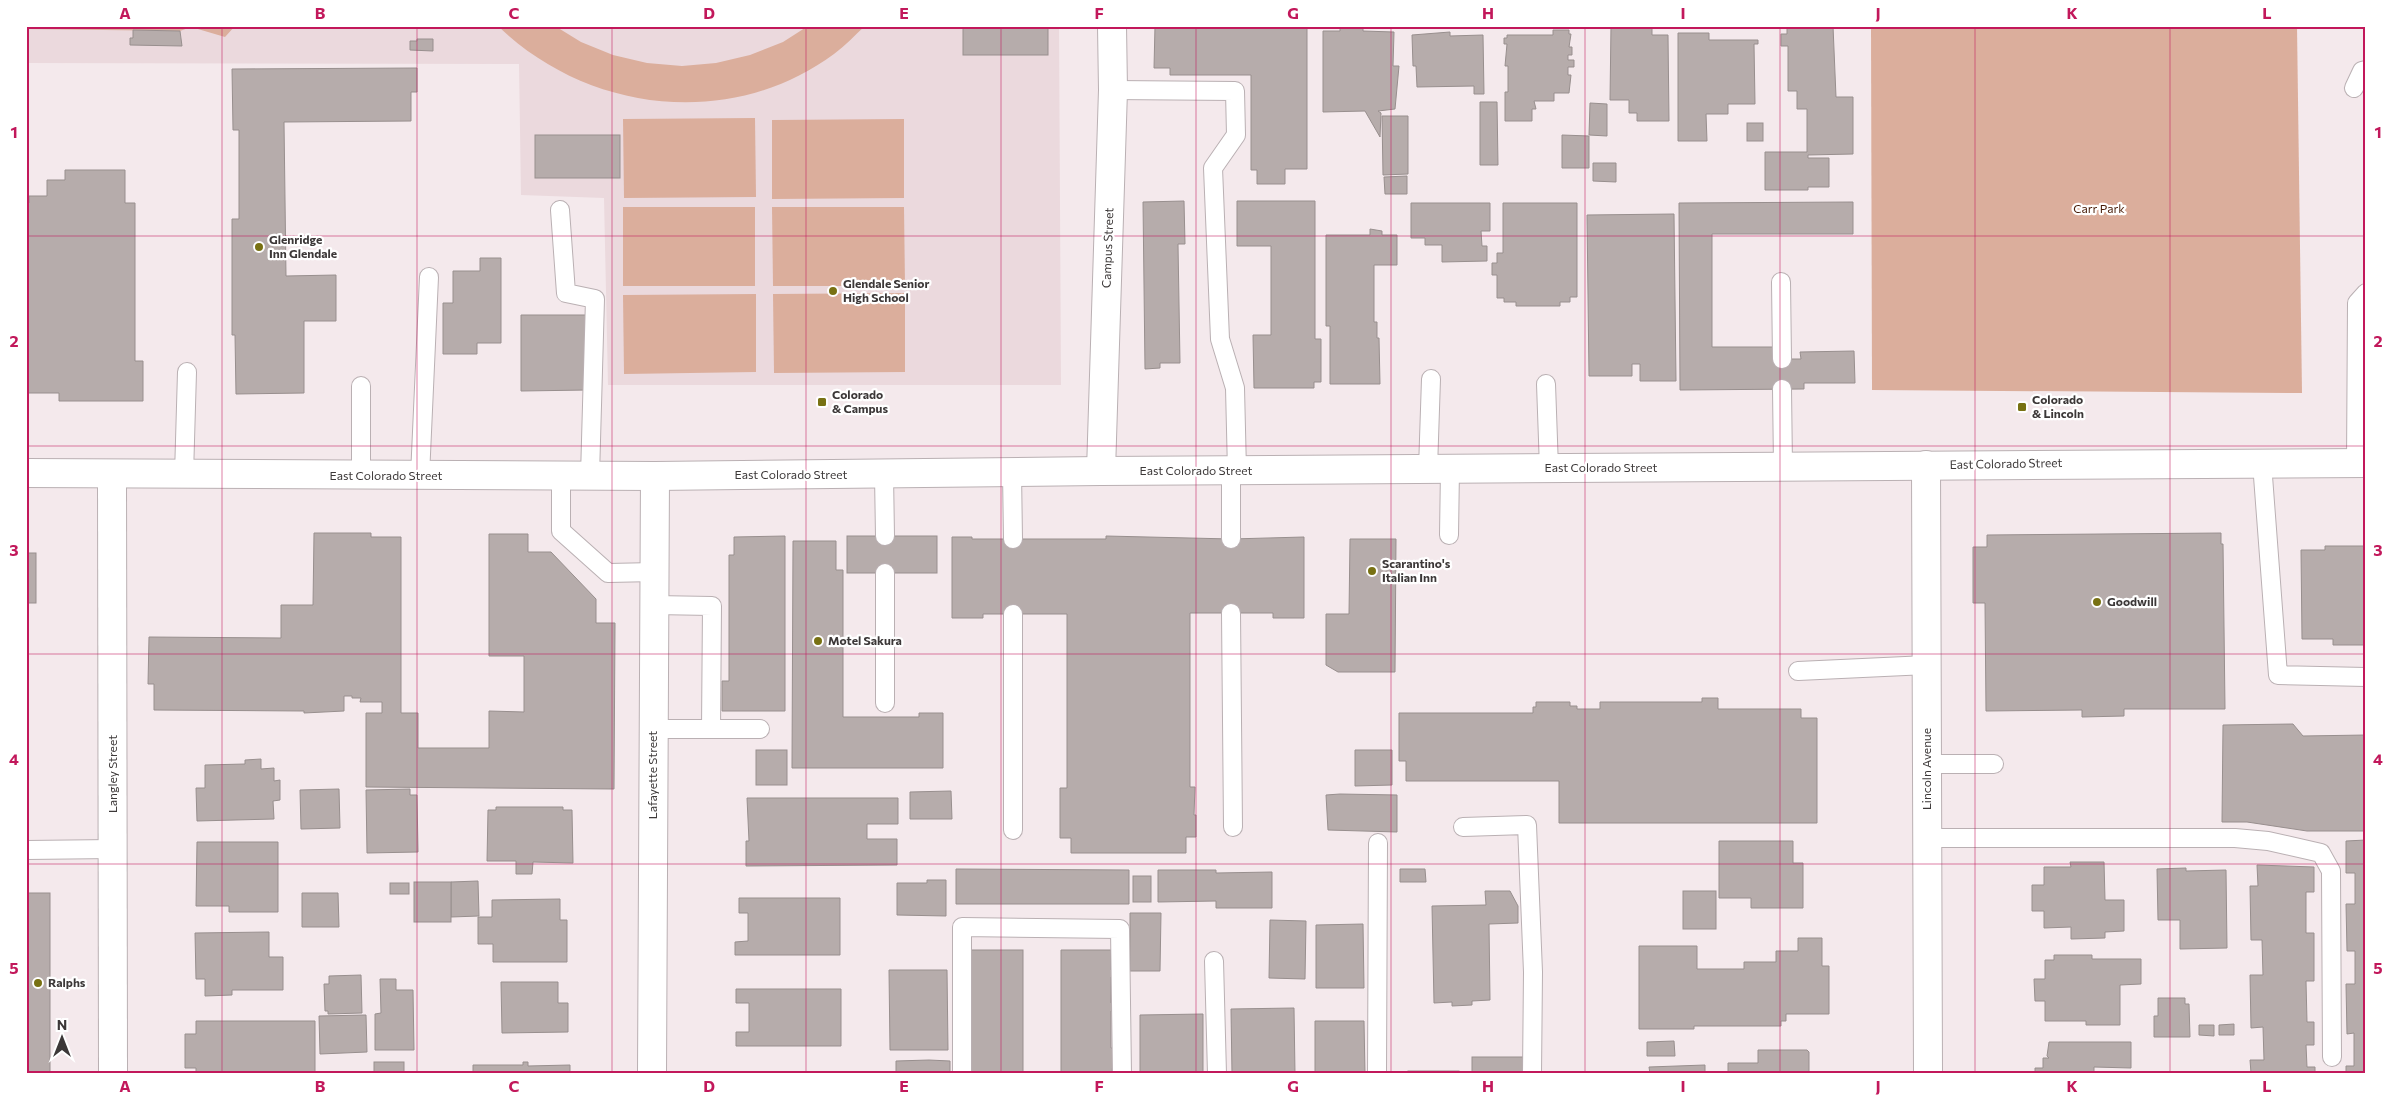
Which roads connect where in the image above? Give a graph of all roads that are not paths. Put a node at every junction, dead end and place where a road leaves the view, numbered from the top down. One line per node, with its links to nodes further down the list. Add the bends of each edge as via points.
1 (1112, 26): 4 (main road, Campus Street)
2 (2366, 70): 3 (lane, via 2362,71)
3 (2354, 88)
4 (1113, 90): 21 (main road, Campus Street); 22 (lane, via 1235,91 1236,135 1213,168 1220,339 1235,388)
5 (560, 210): 31 (lane, via 566,293 596,298)
6 (429, 277): 29 (lane)
7 (1781, 282): 9 (lane)
8 (2366, 293): 16 (lane, via 2357,303)
9 (1782, 359)
10 (187, 372): 26 (lane)
11 (1431, 379): 20 (lane)
12 (1546, 384): 19 (lane)
13 (361, 386): 28 (lane)
14 (1782, 389): 18 (lane)
15 (2262, 463): 16 (main road, East Colorado Street); 17 (main road, East Colorado Street); 44 (lane, via 2278,675)
16 (2361, 463)
17 (1926, 465): 18 (main road, East Colorado Street); 42 (main road, Lincoln Avenue)
18 (1783, 466): 19 (main road, East Colorado Street)
19 (1549, 468): 20 (main road, East Colorado Street)
20 (1439, 469): 22 (main road, East Colorado Street); 33 (lane)
21 (1101, 471): 22 (main road, East Colorado Street); 23 (main road, East Colorado Street)
22 (1234, 471): 36 (lane)
23 (1012, 472): 27 (main road, East Colorado Street); 35 (lane)
24 (26, 473): 25 (main road, East Colorado Street)
25 (112, 474): 26 (main road, East Colorado Street); 56 (main road, Langley Street)
26 (184, 474): 28 (main road, East Colorado Street)
27 (884, 474): 32 (main road, East Colorado Street); 34 (lane)
28 (361, 476): 29 (main road, East Colorado Street)
29 (420, 476): 30 (main road, East Colorado Street)
30 (561, 476): 31 (main road, East Colorado Street); 37 (lane, via 561,532 608,573)
31 (590, 476): 32 (main road, East Colorado Street)
32 (655, 476): 37 (main road, Lafayette Street)
33 (1449, 535)
34 (885, 536)
35 (1013, 539)
36 (1231, 539)
37 (655, 572): 39 (main road, Lafayette Street)
38 (885, 573): 45 (lane)
39 (654, 605): 46 (main road, Lafayette Street); 47 (lane, via 712,606)
40 (1231, 613): 52 (lane)
41 (1014, 614): 53 (lane)
42 (1927, 665): 43 (lane); 49 (main road, Lincoln Avenue)
43 (1798, 671)
44 (2366, 678)
45 (885, 703)
46 (654, 730): 47 (lane); 61 (main road, Lafayette Street)
47 (711, 730): 48 (lane)
48 (760, 730)
49 (1927, 764): 50 (lane); 54 (main road, Lincoln Avenue)
50 (1994, 764)
51 (1463, 826): 66 (lane, via 1527,825 1533,972)
52 (1233, 827)
53 (1013, 830)
54 (1928, 838): 59 (lane, via 2235,838 2268,841 2321,853 2331,870); 67 (main road, Lincoln Avenue)
55 (1378, 843): 65 (lane)
56 (113, 849): 57 (lane); 60 (main road, Langley Street)
57 (26, 850)
58 (1214, 961): 64 (lane)
59 (2332, 1057)
60 (113, 1074)
61 (652, 1074)
62 (962, 1074): 63 (lane, via 962,928 1120,929)
63 (1122, 1074)
64 (1216, 1074)
65 (1377, 1074)
66 (1532, 1074)
67 (1928, 1074)

